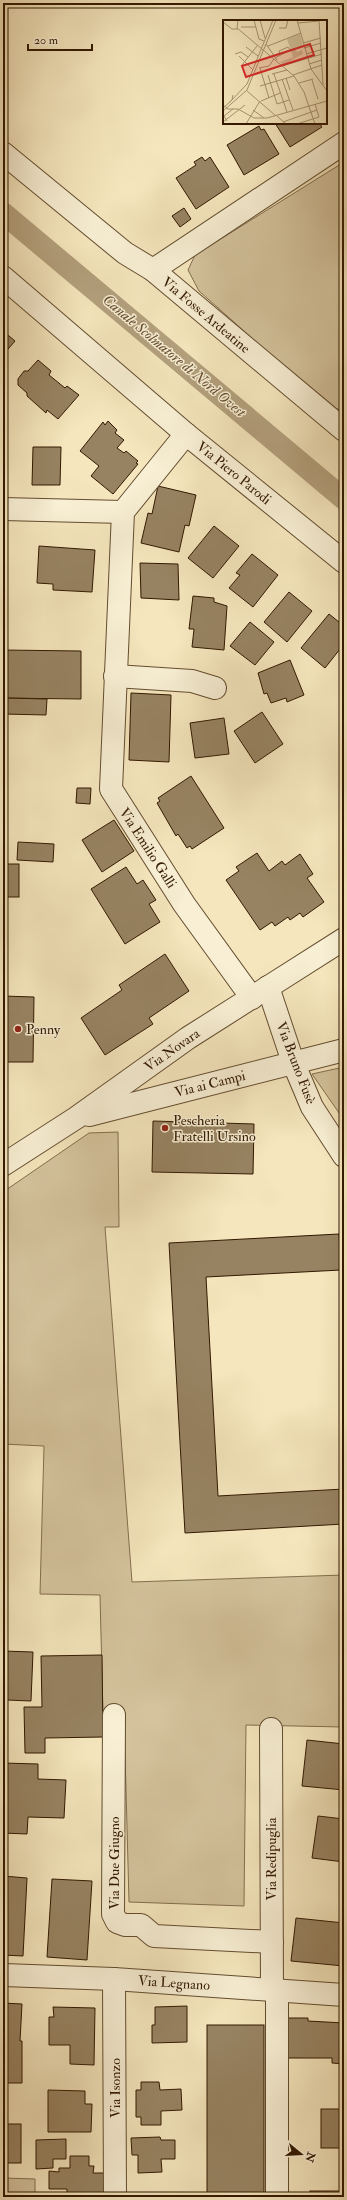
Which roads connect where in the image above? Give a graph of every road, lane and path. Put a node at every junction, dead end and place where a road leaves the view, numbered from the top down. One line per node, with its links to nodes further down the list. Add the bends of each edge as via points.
1 (344, 142): 3 (street, Via Fosse Ardeatine)
2 (3, 153): 3 (street, via 125,253)
3 (153, 270): 5 (street, Via Fosse Ardeatine)
4 (3, 277): 6 (street, Via Piero Parodi)
5 (344, 429)
6 (186, 434): 8 (street); 9 (street, Via Piero Parodi)
7 (3, 509): 8 (street)
8 (123, 512): 10 (street, Via Emilio Galli)
9 (344, 562)
10 (115, 676): 11 (street, via 192,681); 13 (street, Via Emilio Galli, via 110,789 184,904)
11 (215, 688)
12 (344, 939): 13 (street, Via Novara)
13 (260, 993): 15 (street, Via Bruno Fusè); 16 (street, Via Novara, via 188,1038)
14 (344, 1050): 15 (street, Via ai Campi)
15 (293, 1062): 16 (street, Via ai Campi); 17 (street, Via Bruno Fusè, via 312,1107)
16 (76, 1118): 18 (street, Via Novara)
17 (344, 1156)
18 (3, 1165)
19 (114, 1715): 21 (street, Via Due Giugno, via 113,1914 117,1922 141,1925 154,1936)
20 (271, 1729): 21 (street, Via Redipuglia)
21 (272, 1942): 24 (street, Via Redipuglia)
22 (3, 1975): 23 (street, Via Legnano)
23 (114, 1979): 24 (street, Via Legnano); 26 (street, Via Isonzo)
24 (274, 1990): 25 (street, Via Legnano); 27 (street, Via Redipuglia)
25 (344, 1995)
26 (115, 2197)
27 (276, 2197)

